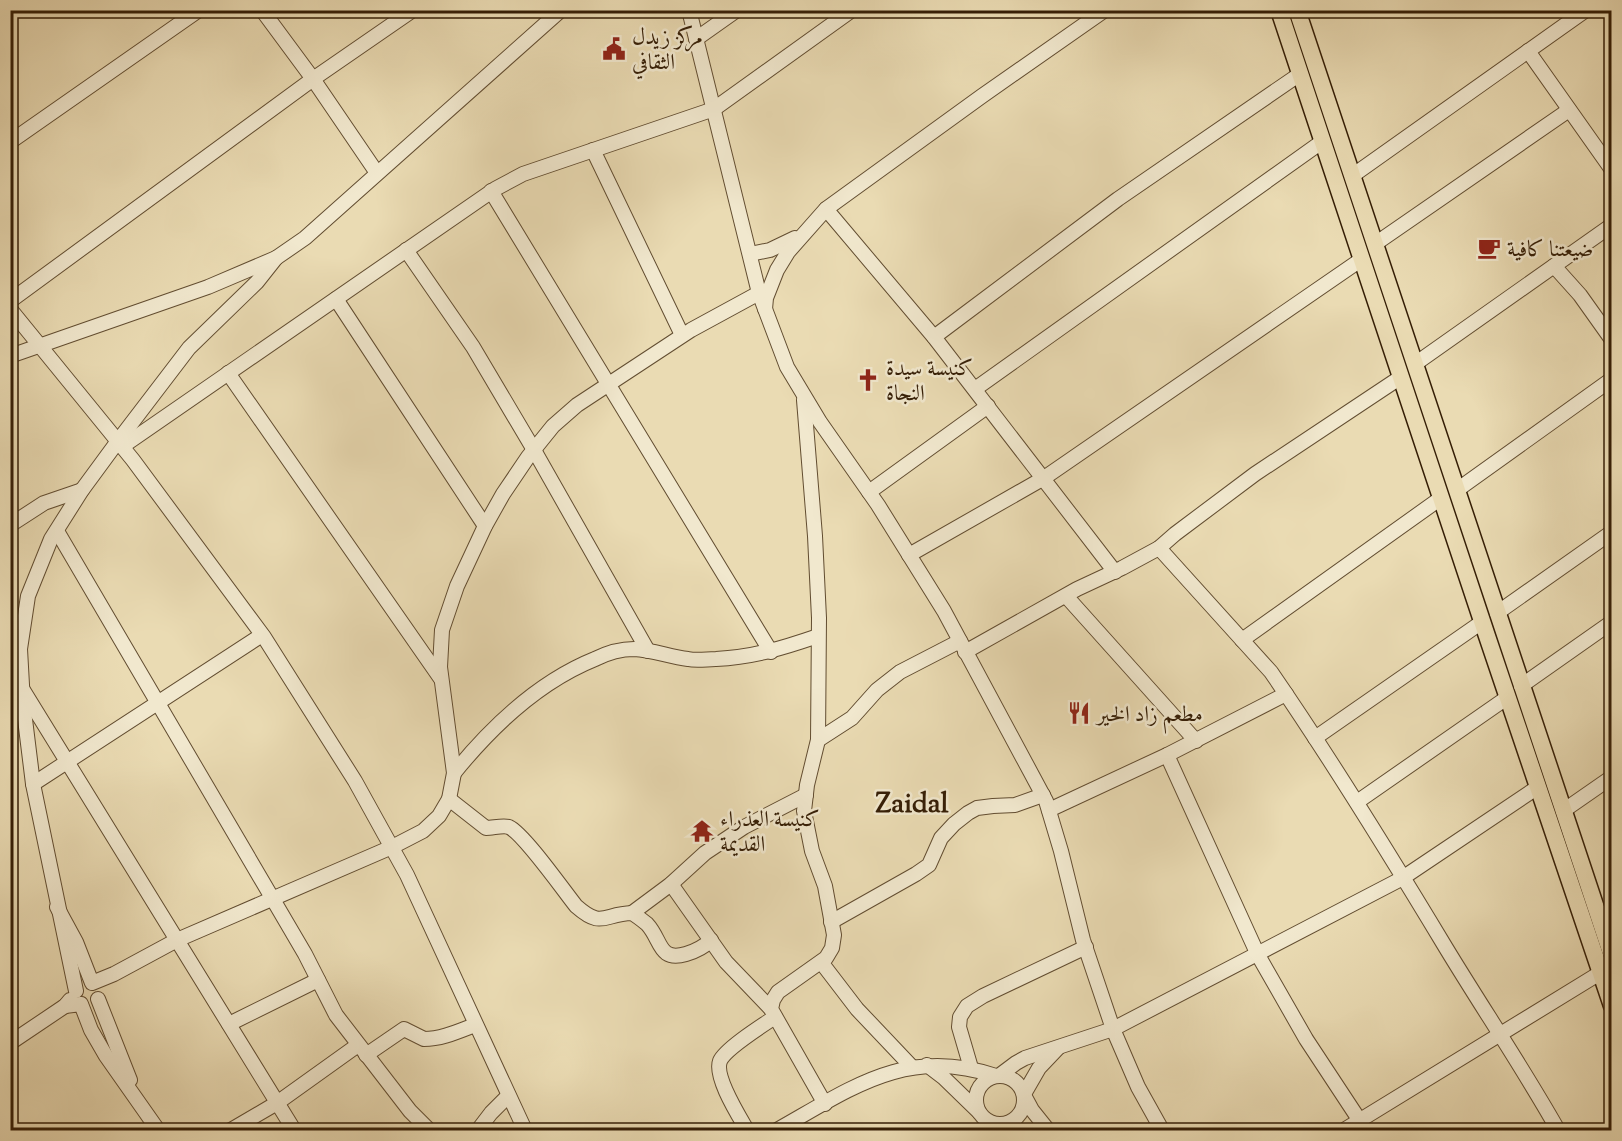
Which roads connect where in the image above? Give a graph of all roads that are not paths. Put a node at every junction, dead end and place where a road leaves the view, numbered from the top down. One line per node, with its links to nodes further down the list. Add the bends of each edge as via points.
1 (199, 10): 19 (street)
2 (262, 10): 15 (street)
3 (413, 10): 15 (street)
4 (561, 10): 22 (street)
5 (689, 10): 12 (street)
6 (737, 10): 12 (street)
7 (852, 10): 16 (street)
8 (1105, 10): 25 (street)
9 (1279, 10): 14 (main road)
10 (1297, 10): 23 (main road)
11 (1586, 10): 13 (street)
12 (696, 39): 16 (street)
13 (1528, 51): 17 (street); 23 (street)
14 (1300, 74): 18 (main road); 40 (street, via 1118,199)
15 (313, 79): 22 (street); 36 (street)
16 (714, 109): 20 (street); 30 (street)
17 (1569, 110): 21 (street); 28 (street)
18 (1323, 141): 32 (main road); 49 (street)
19 (10, 142)
20 (593, 150): 24 (street, via 523,174); 39 (street)
21 (1611, 170)
22 (377, 173): 31 (street, via 305,238)
23 (1352, 176): 28 (main road)
24 (491, 191): 29 (street); 48 (street)
25 (826, 208): 27 (street); 40 (street)
26 (1611, 225): 33 (street)
27 (804, 233): 30 (street, via 770,250); 38 (street, via 777,270)
28 (1375, 244): 44 (main road)
29 (406, 250): 35 (street); 53 (street, via 473,347)
30 (750, 254): 34 (street)
31 (276, 258): 42 (street, via 208,287); 52 (street, via 257,282 189,348)
32 (1362, 259): 46 (main road); 54 (street)
33 (1554, 266): 41 (street); 44 (street)
34 (759, 293): 38 (street); 39 (street)
35 (336, 298): 45 (street); 60 (street)
36 (10, 301)
37 (10, 309): 42 (street)
38 (765, 309): 50 (street, via 787,367)
39 (682, 335): 48 (street)
40 (933, 337): 49 (street)
41 (1611, 340)
42 (41, 345): 43 (street); 52 (street)
43 (10, 356)
44 (1415, 364): 56 (main road)
45 (228, 373): 52 (street); 77 (street)
46 (1401, 378): 58 (main road); 63 (street, via 1255,474)
47 (1611, 380): 56 (street)
48 (609, 384): 53 (street, via 553,426); 75 (street)
49 (975, 389): 51 (street)
50 (803, 395): 57 (street); 71 (street, via 815,536)
51 (988, 406): 54 (street); 57 (street)
52 (120, 443): 55 (street); 70 (street)
53 (534, 450): 60 (street); 74 (street)
54 (1044, 478): 64 (street); 65 (street)
55 (82, 490): 59 (street, via 44,503); 61 (street)
56 (1456, 490): 67 (main road)
57 (869, 492): 64 (street)
58 (1441, 498): 68 (main road); 72 (street)
59 (10, 525)
60 (485, 526): 77 (street, via 442,630)
61 (57, 531): 79 (street, via 28,596 20,649); 82 (street)
62 (1611, 532): 67 (street)
63 (1159, 548): 65 (street); 72 (street)
64 (909, 555): 73 (street)
65 (1115, 572): 66 (street)
66 (1066, 596): 73 (street); 85 (street)
67 (1497, 613): 78 (main road)
68 (1482, 622): 81 (main road); 83 (street)
69 (1611, 622): 78 (street)
70 (262, 634): 82 (street); 98 (street, via 356,781)
71 (818, 636): 75 (street); 84 (street)
72 (1242, 640): 80 (street)
73 (963, 646): 84 (street, via 900,672 876,690 852,718); 93 (street)
74 (648, 651): 75 (street, via 690,660); 88 (street, via 611,652 550,682 510,712)
75 (771, 652)
76 (10, 669): 79 (street)
77 (442, 680): 88 (street)
78 (1521, 686): 97 (main road)
79 (22, 687): 87 (street); 90 (street)
80 (1286, 694): 83 (street); 85 (street)
81 (1508, 697): 91 (main road); 95 (street)
82 (157, 702): 87 (street); 101 (street)
83 (1315, 738): 95 (street)
84 (818, 740): 92 (street)
85 (1196, 741): 86 (street)
86 (1167, 755): 96 (street); 108 (street)
87 (68, 761): 90 (street); 105 (street)
88 (454, 773): 94 (street)
89 (1611, 777): 97 (street)
90 (33, 784): 102 (street)
91 (1538, 787): 99 (street); 111 (main road)
92 (806, 795): 100 (street, via 744,827); 104 (street, via 804,811)
93 (1043, 795): 96 (street); 104 (street, via 1015,806 977,808 968,813 941,838 929,865)
94 (449, 799): 98 (street, via 423,831); 103 (street, via 486,828 505,826 523,838 587,916 600,920)
95 (1357, 802): 99 (street)
96 (1049, 810): 107 (street)
97 (1563, 811): 109 (main road)
98 (392, 847): 101 (street); 118 (street)
99 (1404, 877): 108 (street); 120 (street)
100 (671, 884): 103 (street); 106 (street)
101 (272, 898): 105 (street); 112 (street)
102 (57, 907): 113 (street); 114 (street)
103 (632, 912): 106 (street, via 648,925 670,956 694,951)
104 (831, 922): 110 (street, via 832,948)
105 (177, 940): 113 (street, via 114,974); 117 (street)
106 (711, 940): 116 (street)
107 (1086, 947): 119 (street); 125 (street, via 967,1006 959,1028)
108 (1258, 955): 119 (street); 133 (street, via 1306,1039)
109 (1611, 956)
110 (821, 962): 116 (street, via 778,992 773,999); 124 (street, via 857,1009)
111 (1600, 973): 115 (main road); 120 (street)
112 (318, 980): 117 (street); 123 (street, via 336,1015)
113 (96, 992): 114 (street, via 83,983 78,986); 114 (street, via 95,1003 89,1006); 130 (street)
114 (77, 997): 121 (street); 130 (street, via 106,1056)
115 (1611, 1005)
116 (773, 1013): 131 (street); 141 (street, via 719,1064 722,1083)
117 (228, 1024): 129 (street)
118 (475, 1025): 123 (street, via 427,1040 404,1029); 127 (street)
119 (1113, 1029): 122 (street); 145 (street)
120 (1500, 1034): 133 (street); 147 (street)
121 (10, 1043)
122 (1060, 1046): 126 (street, via 1016,1063); 128 (street, via 1040,1068)
123 (362, 1050): 129 (street); 138 (street)
124 (919, 1066): 125 (street); 131 (street, via 872,1079); 132 (street, via 944,1078)
125 (971, 1068): 126 (street)
126 (998, 1076): 128 (street, via 1015,1080); 132 (street, via 985,1080 978,1090 976,1101)
127 (508, 1096): 139 (street); 140 (street)
128 (1024, 1096): 134 (street, via 1023,1110); 144 (street)
129 (277, 1103): 136 (street); 137 (street)
130 (140, 1104): 135 (street)
131 (825, 1104): 142 (street)
132 (985, 1120): 134 (street)
133 (1360, 1120): 146 (street)
134 (1010, 1124): 143 (street)
135 (158, 1131)
136 (231, 1131)
137 (294, 1131)
138 (429, 1131)
139 (478, 1131)
140 (525, 1131)
141 (747, 1131)
142 (777, 1131)
143 (1041, 1131)
144 (1048, 1131)
145 (1162, 1131)
146 (1344, 1131)
147 (1558, 1131)

